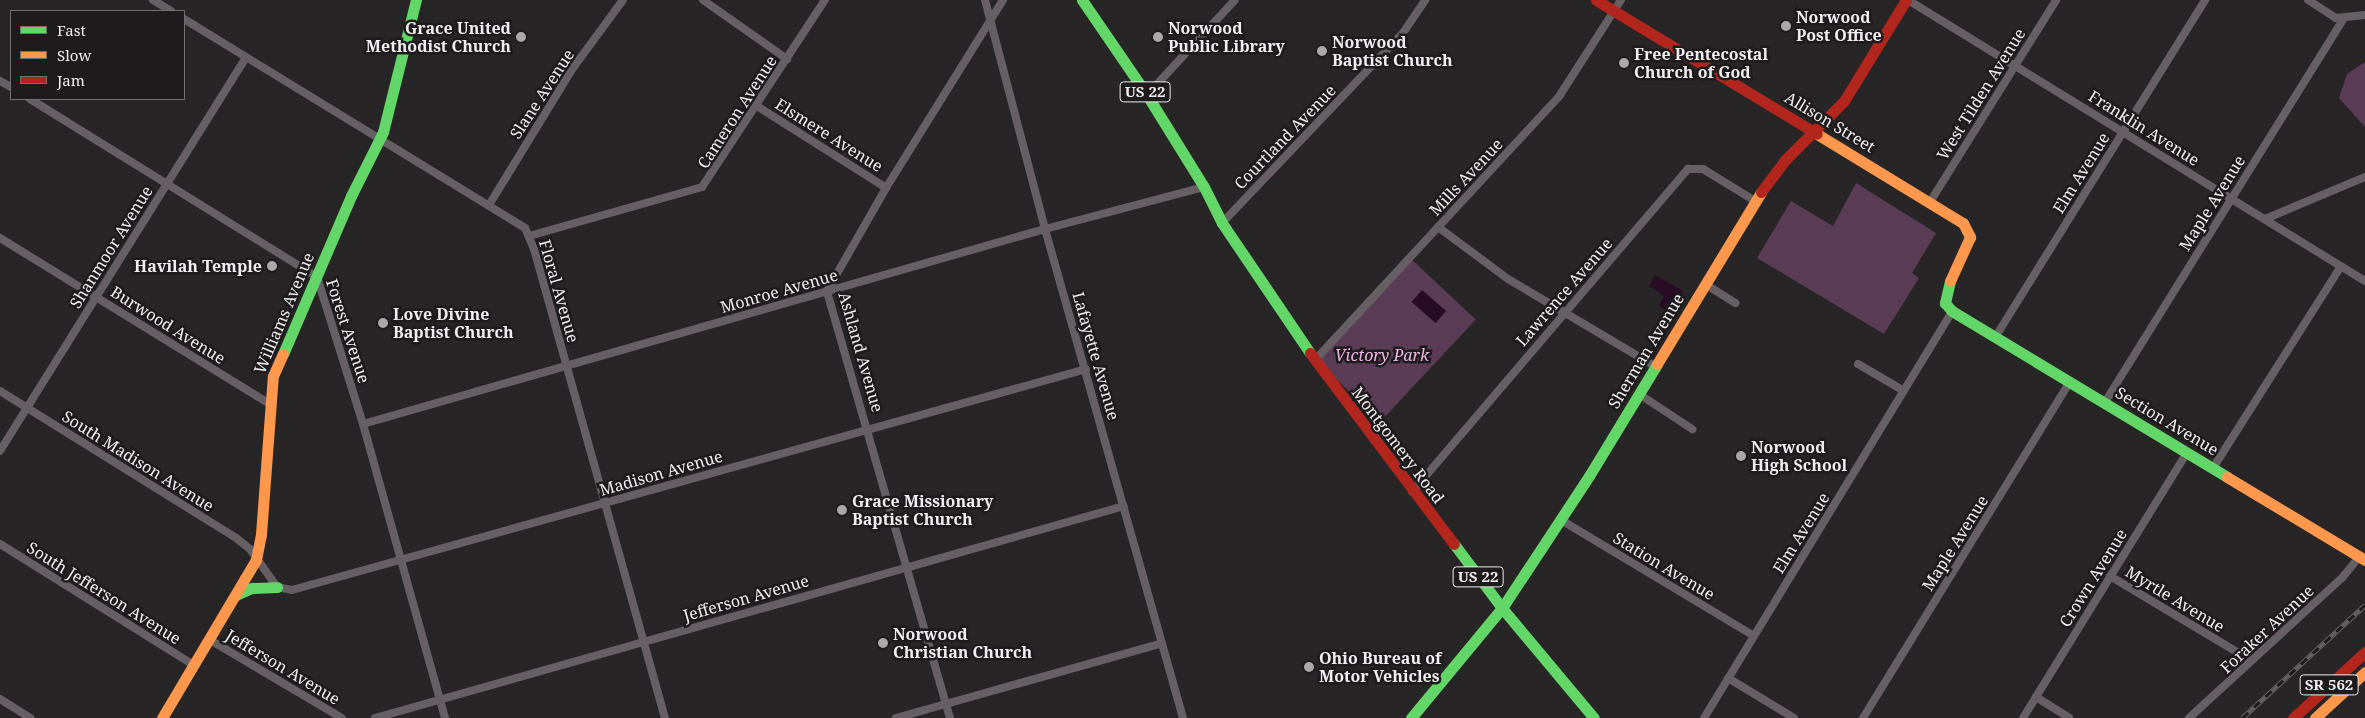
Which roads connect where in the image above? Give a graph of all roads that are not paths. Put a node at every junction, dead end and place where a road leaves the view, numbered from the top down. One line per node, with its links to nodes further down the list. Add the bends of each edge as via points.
1 (153, 0): 17 (street)
2 (416, 0): 31 (main road, Williams Avenue, via 388,118)
3 (623, 0): 39 (street, Slane Avenue, via 573,68)
4 (703, 0): 24 (street)
5 (825, 0): 24 (street, Cameron Avenue)
6 (985, 0): 22 (street, Lafayette Avenue)
7 (1003, 0): 22 (street, Ashland Avenue)
8 (1082, 0): 26 (main road, Montgomery Road / US 22)
9 (1235, 0): 26 (street)
10 (1425, 0): 41 (street, Courtland Avenue, via 1403,33)
11 (1596, 0): 18 (main road, Allison Street)
12 (1621, 0): 18 (street, Mills Avenue)
13 (1907, 0): 25 (street, Franklin Avenue); 30 (main road, Sherman Avenue, via 1844,101)
14 (2056, 0): 25 (street, West Tilden Avenue)
15 (2205, 0): 29 (street, Elm Avenue)
16 (2308, 0): 20 (street)
17 (169, 10)
18 (1614, 11): 30 (main road, Allison Street); 42 (street, Mills Avenue, via 1560,95)
19 (2365, 15): 20 (street)
20 (2342, 19): 36 (street, Maple Avenue)
21 (185, 20): 23 (street, Floral Avenue)
22 (990, 22): 35 (street, Ashland Avenue); 43 (street, Lafayette Avenue)
23 (246, 57): 31 (street, Floral Avenue); 33 (street, Shanmoor Avenue)
24 (787, 59): 28 (street, Cameron Avenue)
25 (2015, 65): 29 (street, Franklin Avenue); 38 (street, West Tilden Avenue)
26 (1147, 95): 34 (main road, Montgomery Road / US 22)
27 (32, 100): 33 (street, Forest Avenue)
28 (757, 106): 35 (street, Elsmere Avenue); 44 (street, Cameron Avenue, via 702,188)
29 (2123, 131): 36 (street, Franklin Avenue); 55 (street, Elm Avenue)
30 (1815, 132): 37 (main road, Sherman Avenue, via 1784,161); 38 (main road, Allison Street)
31 (379, 140): 39 (street, Floral Avenue); 47 (main road, Williams Avenue)
32 (2365, 177): 40 (street)
33 (167, 184): 47 (street, Forest Avenue); 51 (street, Shanmoor Avenue)
34 (1204, 187): 41 (main road, Montgomery Road / US 22); 43 (street, Monroe Avenue)
35 (886, 188): 50 (street, Ashland Avenue)
36 (2230, 198): 40 (street, Franklin Avenue); 65 (street, Maple Avenue)
37 (1755, 201): 49 (main road, Sherman Avenue); 54 (street, Lawrence Avenue, via 1703,169 1688,169)
38 (1930, 202): 53 (main road, Allison Street, via 1963,223 1969,234 1969,244 1945,293 1945,303)
39 (489, 205): 44 (street, Floral Avenue, via 516,220)
40 (2264, 219): 46 (street, Franklin Avenue)
41 (1222, 223): 56 (main road, Montgomery Road / US 22)
42 (1438, 227): 54 (street, via 1508,279); 56 (street, Mills Avenue)
43 (1045, 229): 50 (street, Monroe Avenue); 60 (street, Lafayette Avenue)
44 (529, 236): 58 (street, Floral Avenue)
45 (0, 238): 51 (street, Burwood Avenue)
46 (2341, 266): 48 (street, Franklin Avenue); 73 (street)
47 (317, 277): 66 (main road, Williams Avenue, via 278,360); 68 (street, Forest Avenue)
48 (2365, 281)
49 (1705, 284): 52 (street); 59 (main road, Sherman Avenue)
50 (827, 291): 58 (street, Monroe Avenue); 69 (street, Ashland Avenue)
51 (96, 297): 66 (street, Burwood Avenue); 67 (street, Shanmoor Avenue)
52 (1735, 303)
53 (1952, 311): 55 (main road, Section Avenue); 63 (street, Elm Avenue)
54 (1565, 312): 59 (street); 74 (street, Lawrence Avenue)
55 (1996, 336): 61 (main road, Section Avenue)
56 (1315, 360): 74 (main road, Montgomery Road / US 22)
57 (1858, 364): 63 (street)
58 (566, 366): 68 (street, Monroe Avenue); 75 (street, Floral Avenue)
59 (1656, 367): 64 (main road, Sherman Avenue)
60 (1086, 369): 69 (street, Madison Avenue); 76 (street, Lafayette Avenue)
61 (2070, 382): 65 (main road, Section Avenue); 113 (street, Maple Avenue)
62 (0, 391): 67 (street, South Madison Avenue)
63 (1904, 391): 87 (street, Elm Avenue)
64 (1639, 394): 70 (street); 77 (main road, Sherman Avenue)
65 (2105, 402): 72 (main road, Section Avenue)
66 (270, 404): 80 (main road, Williams Avenue, via 261,534)
67 (27, 408): 71 (street, Shanmoor Avenue); 80 (street, South Madison Avenue, via 236,538)
68 (363, 424): 81 (street, Forest Avenue)
69 (869, 429): 75 (street, Madison Avenue); 82 (street, Ashland Avenue)
70 (1692, 429)
71 (0, 451)
72 (2187, 452): 73 (main road, Section Avenue); 83 (street, Crown Avenue)
73 (2213, 468): 79 (main road, Section Avenue)
74 (1412, 492): 86 (main road, Montgomery Road / US 22)
75 (605, 503): 81 (street, Madison Avenue); 89 (street, Floral Avenue)
76 (1124, 506): 82 (street, Jefferson Avenue); 90 (street, Lafayette Avenue)
77 (1561, 520): 86 (main road, Sherman Avenue); 87 (street, Station Avenue)
78 (0, 544): 93 (street, South Jefferson Avenue)
79 (2362, 558): 92 (street, Foraker Avenue)
80 (256, 560): 84 (street); 85 (main road, Williams Avenue)
81 (401, 561): 84 (street, Madison Avenue, via 301,588); 98 (street, Forest Avenue)
82 (906, 566): 89 (street, Jefferson Avenue); 99 (street, Ashland Avenue)
83 (2110, 576): 92 (street, Myrtle Avenue); 96 (street, Crown Avenue)
84 (277, 587): 85 (main road, via 252,588)
85 (236, 595): 88 (main road, Williams Avenue)
86 (1502, 608): 109 (main road, Sherman Avenue); 110 (main road, Montgomery Road / US 22)
87 (1754, 636): 95 (street, Elm Avenue)
88 (210, 640): 93 (main road, Williams Avenue); 102 (street, Jefferson Avenue)
89 (644, 641): 98 (street, Jefferson Avenue); 105 (street, Floral Avenue)
90 (1162, 643): 99 (street); 108 (street, Lafayette Avenue)
91 (2365, 652): 117 (main road, SR 562)
92 (2252, 661): 116 (street, Foraker Avenue)
93 (194, 665): 101 (main road, Williams Avenue)
94 (2365, 672): 118 (main road, SR 562)
95 (1728, 678): 111 (street, Elm Avenue); 112 (street)
96 (2036, 697): 114 (street, Crown Avenue); 115 (street)
97 (0, 699): 100 (street)
98 (440, 699): 103 (street, Jefferson Avenue); 104 (street, Forest Avenue)
99 (945, 703): 106 (street); 107 (street, Ashland Avenue)
100 (31, 718)
101 (162, 718)
102 (342, 718)
103 (375, 718)
104 (445, 718)
105 (665, 718)
106 (896, 718)
107 (950, 718)
108 (1183, 718)
109 (1410, 718)
110 (1594, 718)
111 (1704, 718)
112 (1794, 718)
113 (1863, 718)
114 (2023, 718)
115 (2069, 718)
116 (2189, 718)
117 (2293, 718)
118 (2315, 718)

